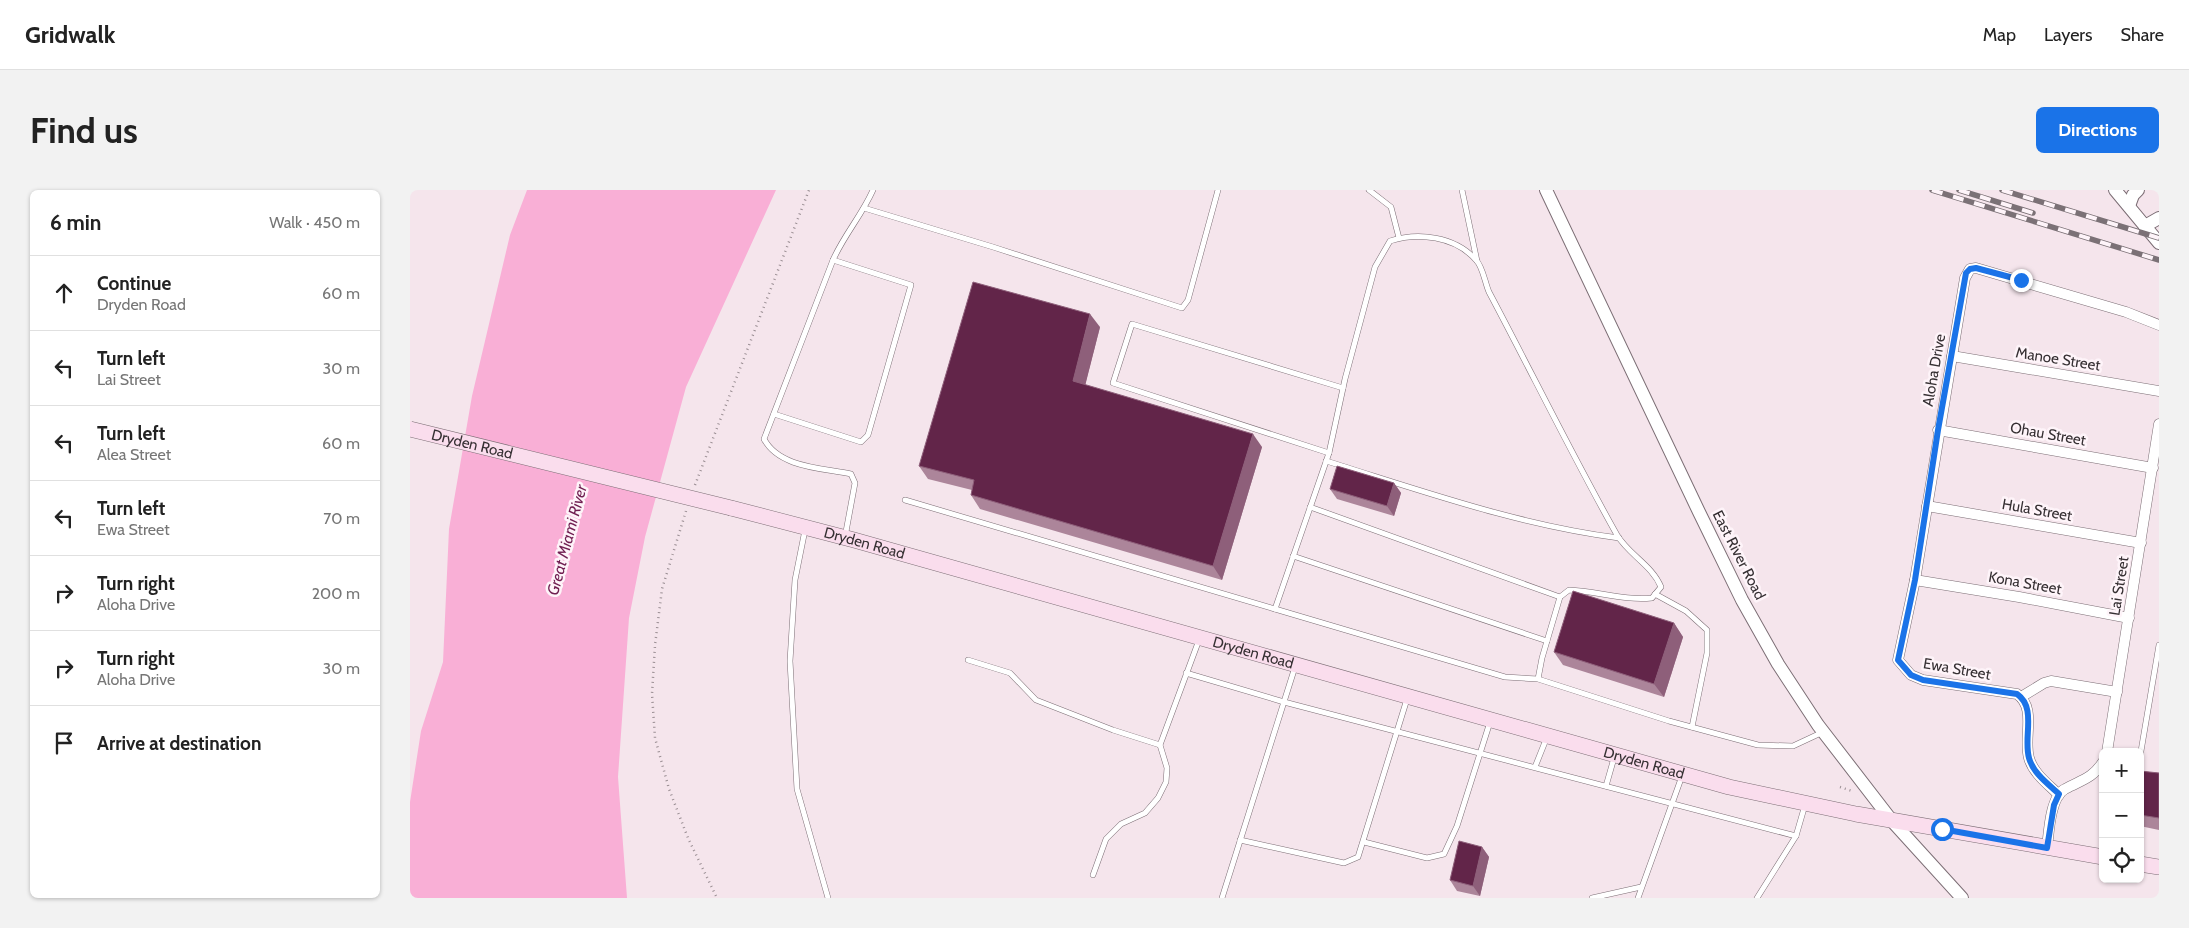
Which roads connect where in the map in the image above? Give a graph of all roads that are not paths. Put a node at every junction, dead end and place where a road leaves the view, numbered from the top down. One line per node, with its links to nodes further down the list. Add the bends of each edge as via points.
1 (873, 190): 9 (lane)
2 (1218, 190): 9 (lane, via 1188,300 1182,308)
3 (1369, 190): 12 (lane, via 1391,207)
4 (1462, 190): 15 (lane)
5 (1546, 190): 54 (street, East River Road, via 1742,600 1778,664)
6 (2116, 190): 8 (street)
7 (2138, 190): 8 (street)
8 (2129, 206): 11 (street)
9 (864, 208): 14 (lane)
10 (2159, 218): 11 (street)
11 (2146, 226): 13 (street)
12 (1399, 238): 15 (lane, via 1419,236 1445,241 1465,250); 18 (lane, via 1390,241 1375,267)
13 (2159, 243)
14 (833, 260): 20 (lane); 20 (lane, via 911,284 868,435 861,442)
15 (1477, 261): 32 (lane, via 1489,292)
16 (2159, 325): 17 (street, Aloha Drive, via 2126,312 1976,268 1970,269 1965,278)
17 (1952, 356): 19 (street, Manoe Street); 23 (street, Aloha Drive)
18 (1343, 388): 24 (lane); 24 (lane, via 1132,324 1113,383)
19 (2159, 391)
20 (774, 414): 31 (lane, via 764,439 769,449 784,458 820,470 851,474 855,483)
21 (2159, 424): 26 (street, Lai Street)
22 (410, 429): 30 (main road, Dryden Road, bridge)
23 (1938, 430): 26 (street, Ohau Street); 28 (street, Aloha Drive)
24 (1329, 453): 25 (lane)
25 (1326, 461): 29 (lane); 32 (lane, via 1519,520)
26 (2153, 468): 33 (street, Lai Street)
27 (905, 500): 38 (lane)
28 (1927, 506): 33 (street, Hula Street); 35 (street, Aloha Drive)
29 (1310, 507): 34 (lane); 37 (lane)
30 (806, 528): 31 (main road, Dryden Road); 79 (lane, via 795,580 790,661 796,779)
31 (845, 537): 40 (main road, Dryden Road)
32 (1619, 538): 36 (lane, via 1656,574 1660,586)
33 (2141, 543): 39 (street, Lai Street)
34 (1293, 556): 38 (lane); 41 (lane)
35 (1915, 580): 39 (street, Kona Street); 45 (street, Aloha Drive, via 1898,660)
36 (1655, 594): 37 (lane, via 1652,598 1635,600 1592,590 1569,590); 53 (lane, via 1686,611 1707,630 1707,653)
37 (1560, 597): 41 (lane)
38 (1275, 609): 47 (lane, via 1505,677)
39 (2130, 618): 48 (street, Lai Street)
40 (1200, 637): 44 (main road, Dryden Road); 46 (lane)
41 (1547, 641): 47 (lane)
42 (2159, 645): 59 (lane)
43 (968, 660): 57 (lane, via 1010,673 1036,700)
44 (1296, 664): 49 (main road, Dryden Road); 51 (lane)
45 (1906, 671): 50 (street, Ewa Street, via 1923,680 2017,694)
46 (1186, 673): 51 (lane); 57 (lane)
47 (1538, 679): 53 (lane)
48 (2117, 692): 50 (street, via 2052,681 2044,682); 58 (street, Lai Street)
49 (1408, 696): 52 (main road, Dryden Road); 55 (lane)
50 (2021, 698): 66 (street, via 2027,708 2029,757 2039,775)
51 (1284, 702): 55 (lane); 71 (lane)
52 (1491, 720): 56 (main road, Dryden Road); 60 (lane)
53 (1692, 727): 54 (lane, via 1758,745 1793,746)
54 (1823, 731): 69 (street, East River Road)
55 (1397, 732): 60 (lane); 72 (lane)
56 (1547, 736): 61 (main road, Dryden Road); 63 (lane)
57 (1160, 745): 77 (lane, via 1167,768 1162,790 1145,813 1121,824 1106,839)
58 (2108, 748)
59 (2142, 748)
60 (1481, 752): 63 (lane); 72 (lane, via 1457,826 1444,854 1427,858)
61 (1615, 755): 64 (main road, Dryden Road); 65 (lane)
62 (2099, 766): 66 (street, via 2086,779)
63 (1535, 767): 65 (lane)
64 (1684, 774): 67 (lane); 68 (main road, Dryden Road)
65 (1606, 786): 67 (lane)
66 (2059, 794): 73 (street)
67 (1673, 804): 70 (lane); 78 (lane)
68 (1806, 804): 69 (main road, Dryden Road); 70 (lane)
69 (1892, 821): 73 (main road, Dryden Road); 84 (street, East River Road)
70 (1796, 836): 83 (lane)
71 (1240, 840): 72 (lane, via 1344,863 1358,857); 80 (lane)
72 (1364, 842)
73 (2047, 848): 74 (main road, Dryden Road)
74 (2099, 856)
75 (2144, 865): 76 (main road)
76 (2159, 867)
77 (1093, 875)
78 (1641, 887): 81 (lane); 82 (lane)
79 (828, 898)
80 (1222, 898)
81 (1592, 898)
82 (1638, 898)
83 (1758, 898)
84 (1962, 898)

